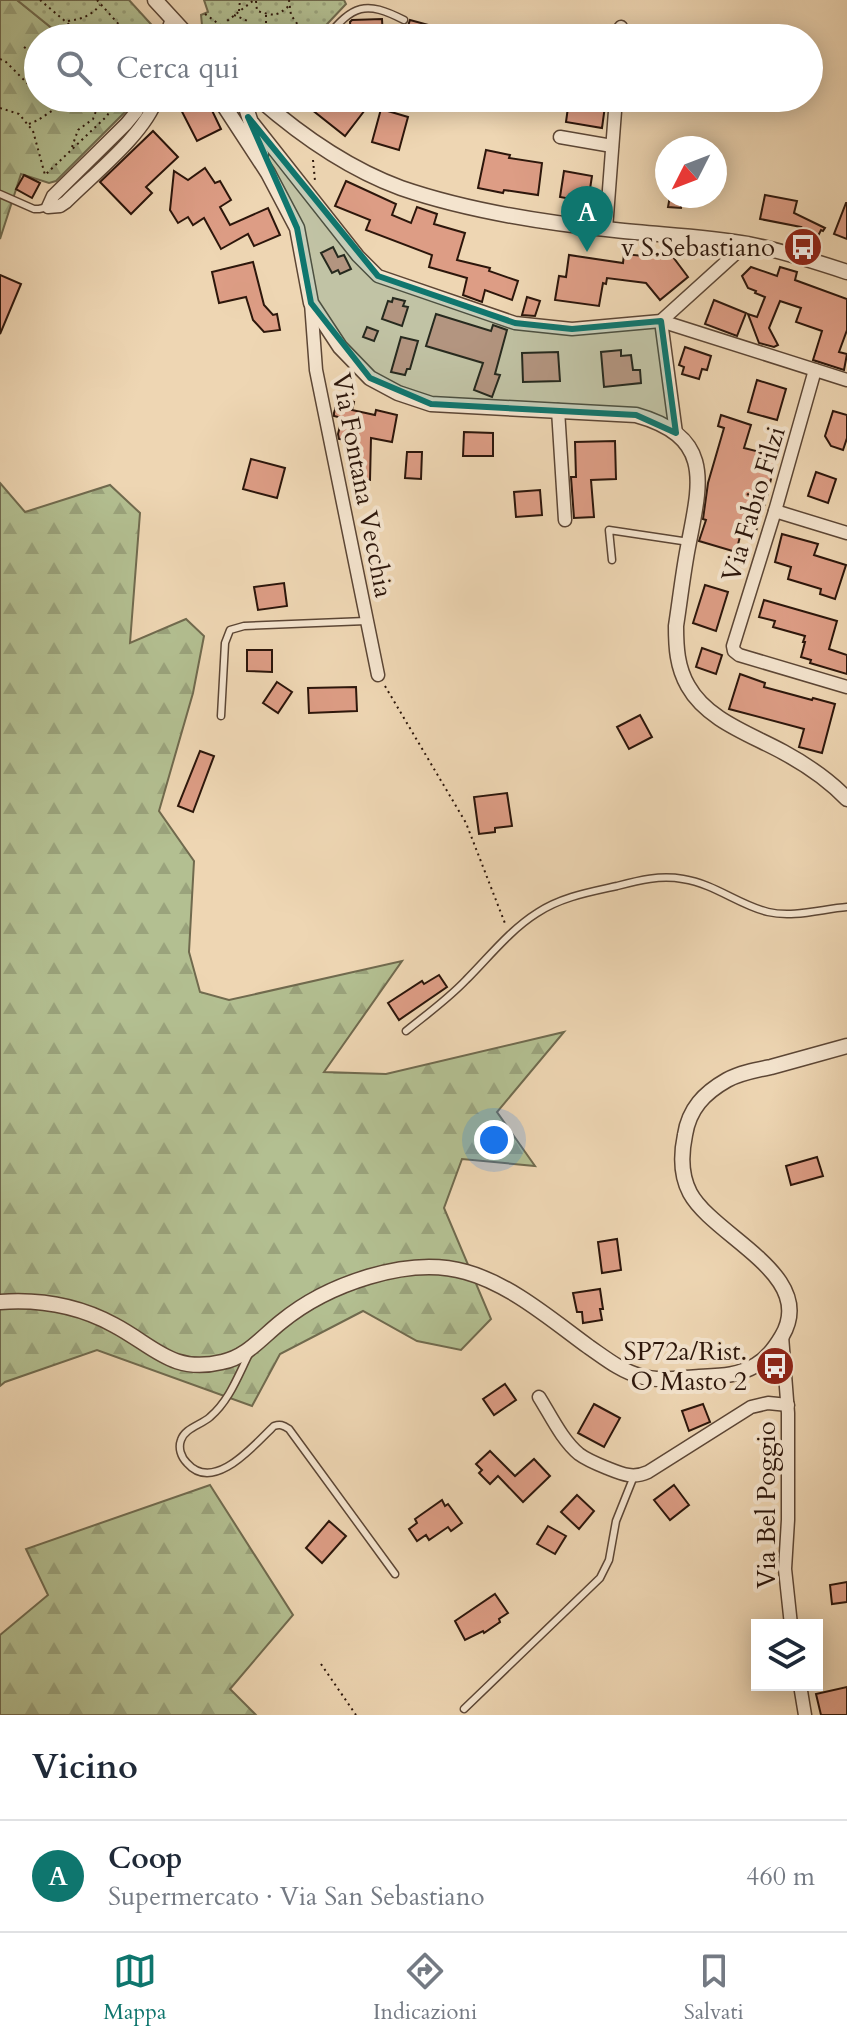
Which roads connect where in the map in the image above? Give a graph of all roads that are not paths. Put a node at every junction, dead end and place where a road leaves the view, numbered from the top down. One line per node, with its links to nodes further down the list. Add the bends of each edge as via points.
1 (155, 0): 3 (street)
2 (169, 0): 3 (street)
3 (172, 19): 5 (street); 6 (street)
4 (404, 20): 7 (lane, via 381,8 361,9)
5 (170, 24)
6 (176, 24)
7 (338, 24)
8 (136, 112): 20 (street)
9 (151, 112): 20 (street, via 135,135 66,202)
10 (228, 112): 18 (street)
11 (247, 112): 15 (street)
12 (251, 112): 15 (street)
13 (276, 112): 21 (street, via 318,144 398,187 494,213)
14 (615, 112): 17 (street)
15 (248, 117): 18 (street); 25 (street, via 378,276 515,323 572,329)
16 (560, 137): 17 (street)
17 (612, 146): 21 (street)
18 (268, 173): 24 (street, via 297,228)
19 (0, 194): 20 (lane, via 34,209)
20 (48, 207)
21 (606, 229): 22 (street)
22 (746, 244): 23 (street); 25 (street)
23 (847, 272)
24 (311, 303): 28 (street, via 340,347 370,378 398,393 431,404); 35 (street, Via Fontana Vecchia, via 316,370)
25 (661, 321): 26 (street); 29 (street)
26 (815, 370): 27 (street); 30 (street, Via Fabio Filzi)
27 (847, 380)
28 (558, 410): 29 (street, via 636,415); 31 (street)
29 (676, 433): 33 (street, via 691,451 699,473)
30 (775, 511): 32 (street); 37 (street, Via Fabio Filzi, via 734,651)
31 (565, 520)
32 (847, 533)
33 (689, 542): 34 (lane, via 609,530); 39 (street, via 676,626 678,659 688,686 716,716 821,774)
34 (612, 560)
35 (368, 621): 36 (street, Via Fontana Vecchia); 38 (lane, via 234,628 225,640)
36 (378, 675)
37 (847, 687)
38 (221, 716)
39 (847, 799)
40 (847, 907): 41 (lane, via 770,913 693,881 653,878 596,890 536,913)
41 (406, 1031)
42 (847, 1046): 44 (street, via 735,1076 704,1096 687,1124 682,1152 687,1186 702,1210 780,1282 789,1302)
43 (0, 1302): 45 (street, via 42,1301 100,1318 182,1363 221,1363)
44 (782, 1336): 45 (street, via 765,1359 737,1374 645,1377 610,1361 491,1281 446,1267 407,1268 332,1291 296,1311); 47 (street, Via Bel Poggio)
45 (252, 1348): 49 (lane, via 228,1396 210,1418 182,1436 182,1456 196,1470 222,1470 274,1426 284,1426)
46 (539, 1397): 48 (street, via 579,1454)
47 (788, 1405): 48 (street, via 751,1407); 50 (street, Via Bel Poggio, via 785,1569)
48 (634, 1476): 52 (lane, via 600,1578)
49 (395, 1574)
50 (790, 1619)
51 (801, 1691): 53 (street)
52 (464, 1709)
53 (805, 1715)

